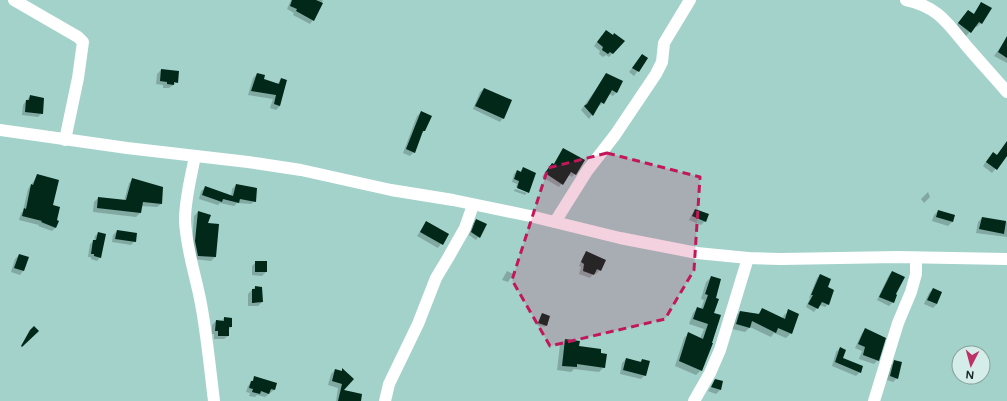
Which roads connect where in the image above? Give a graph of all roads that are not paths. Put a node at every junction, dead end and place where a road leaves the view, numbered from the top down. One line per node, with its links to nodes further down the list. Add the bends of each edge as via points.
1 (14, 0): 6 (street, via 83,42)
2 (690, 0): 9 (street, via 664,43 662,62 656,74)
3 (906, 0): 4 (street, via 928,7 946,20)
4 (1007, 92)
5 (0, 130): 6 (street)
6 (65, 140): 7 (street)
7 (195, 156): 8 (street, via 301,170); 13 (street, via 185,218 186,233 201,303)
8 (473, 205): 9 (street); 14 (street, via 464,228 436,278 418,324 389,384)
9 (555, 222): 10 (street, via 653,245)
10 (748, 258): 11 (street); 15 (street, via 720,350)
11 (916, 258): 12 (street); 16 (street, via 916,274 911,292 898,323)
12 (1007, 259)
13 (214, 401)
14 (386, 401)
15 (694, 401)
16 (874, 401)

